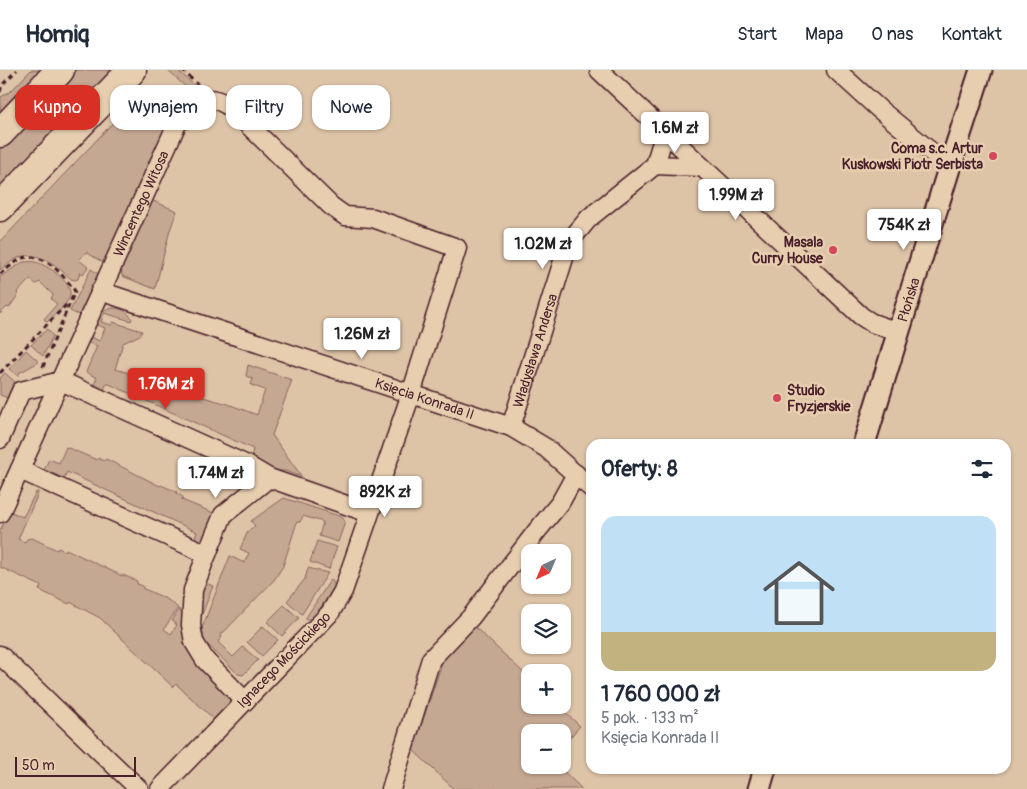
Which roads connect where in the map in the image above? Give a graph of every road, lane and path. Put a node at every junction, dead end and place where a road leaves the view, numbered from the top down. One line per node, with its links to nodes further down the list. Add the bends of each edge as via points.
1 (17, 70): 9 (path, via 2,85)
2 (60, 70): 13 (main road)
3 (132, 70): 17 (main road)
4 (182, 70): 8 (path)
5 (599, 70): 12 (street)
6 (836, 70): 14 (street, via 935,156)
7 (981, 70): 14 (street, Płońska)
8 (199, 85)
9 (0, 92)
10 (216, 99): 25 (street, Ignacego Mościckiego, via 230,107 345,216 373,218 457,248)
11 (174, 130): 19 (street, Wincentego Witosa)
12 (665, 132): 15 (street); 16 (street)
13 (0, 133)
14 (951, 162): 21 (street, Płońska)
15 (655, 165): 16 (street); 26 (street, Władysława Andersa, via 589,218 569,242)
16 (702, 167): 21 (street, via 861,316)
17 (0, 207)
18 (0, 274): 20 (path, via 23,258 35,258 64,275 74,291)
19 (100, 291): 23 (street, Wincentego Witosa); 25 (street, Księcia Konrada II)
20 (71, 300): 22 (path); 24 (path)
21 (898, 332): 28 (street, Płońska)
22 (0, 374)
23 (60, 381): 24 (street); 29 (street, Wincentego Witosa); 31 (street)
24 (34, 388): 27 (street, via 21,391)
25 (411, 394): 26 (street, Księcia Konrada II); 34 (street, Ignacego Mościckiego)
26 (512, 427): 30 (street, Księcia Konrada II, via 546,448)
27 (0, 439)
28 (866, 439)
29 (20, 470): 33 (street, Wincentego Witosa); 35 (street)
30 (576, 474): 32 (street, Księcia Konrada II); 41 (street, via 560,503 471,617 431,659)
31 (269, 478): 34 (street); 35 (street, via 223,515)
32 (586, 483)
33 (0, 513)
34 (369, 513): 37 (street, Ignacego Mościckiego, via 342,591 330,613)
35 (207, 554): 37 (street, via 193,590 191,625 194,642 205,660)
36 (0, 655): 39 (street)
37 (245, 701): 40 (street, Ignacego Mościckiego)
38 (764, 774): 42 (street)
39 (139, 789)
40 (160, 789)
41 (391, 789)
42 (759, 789)

